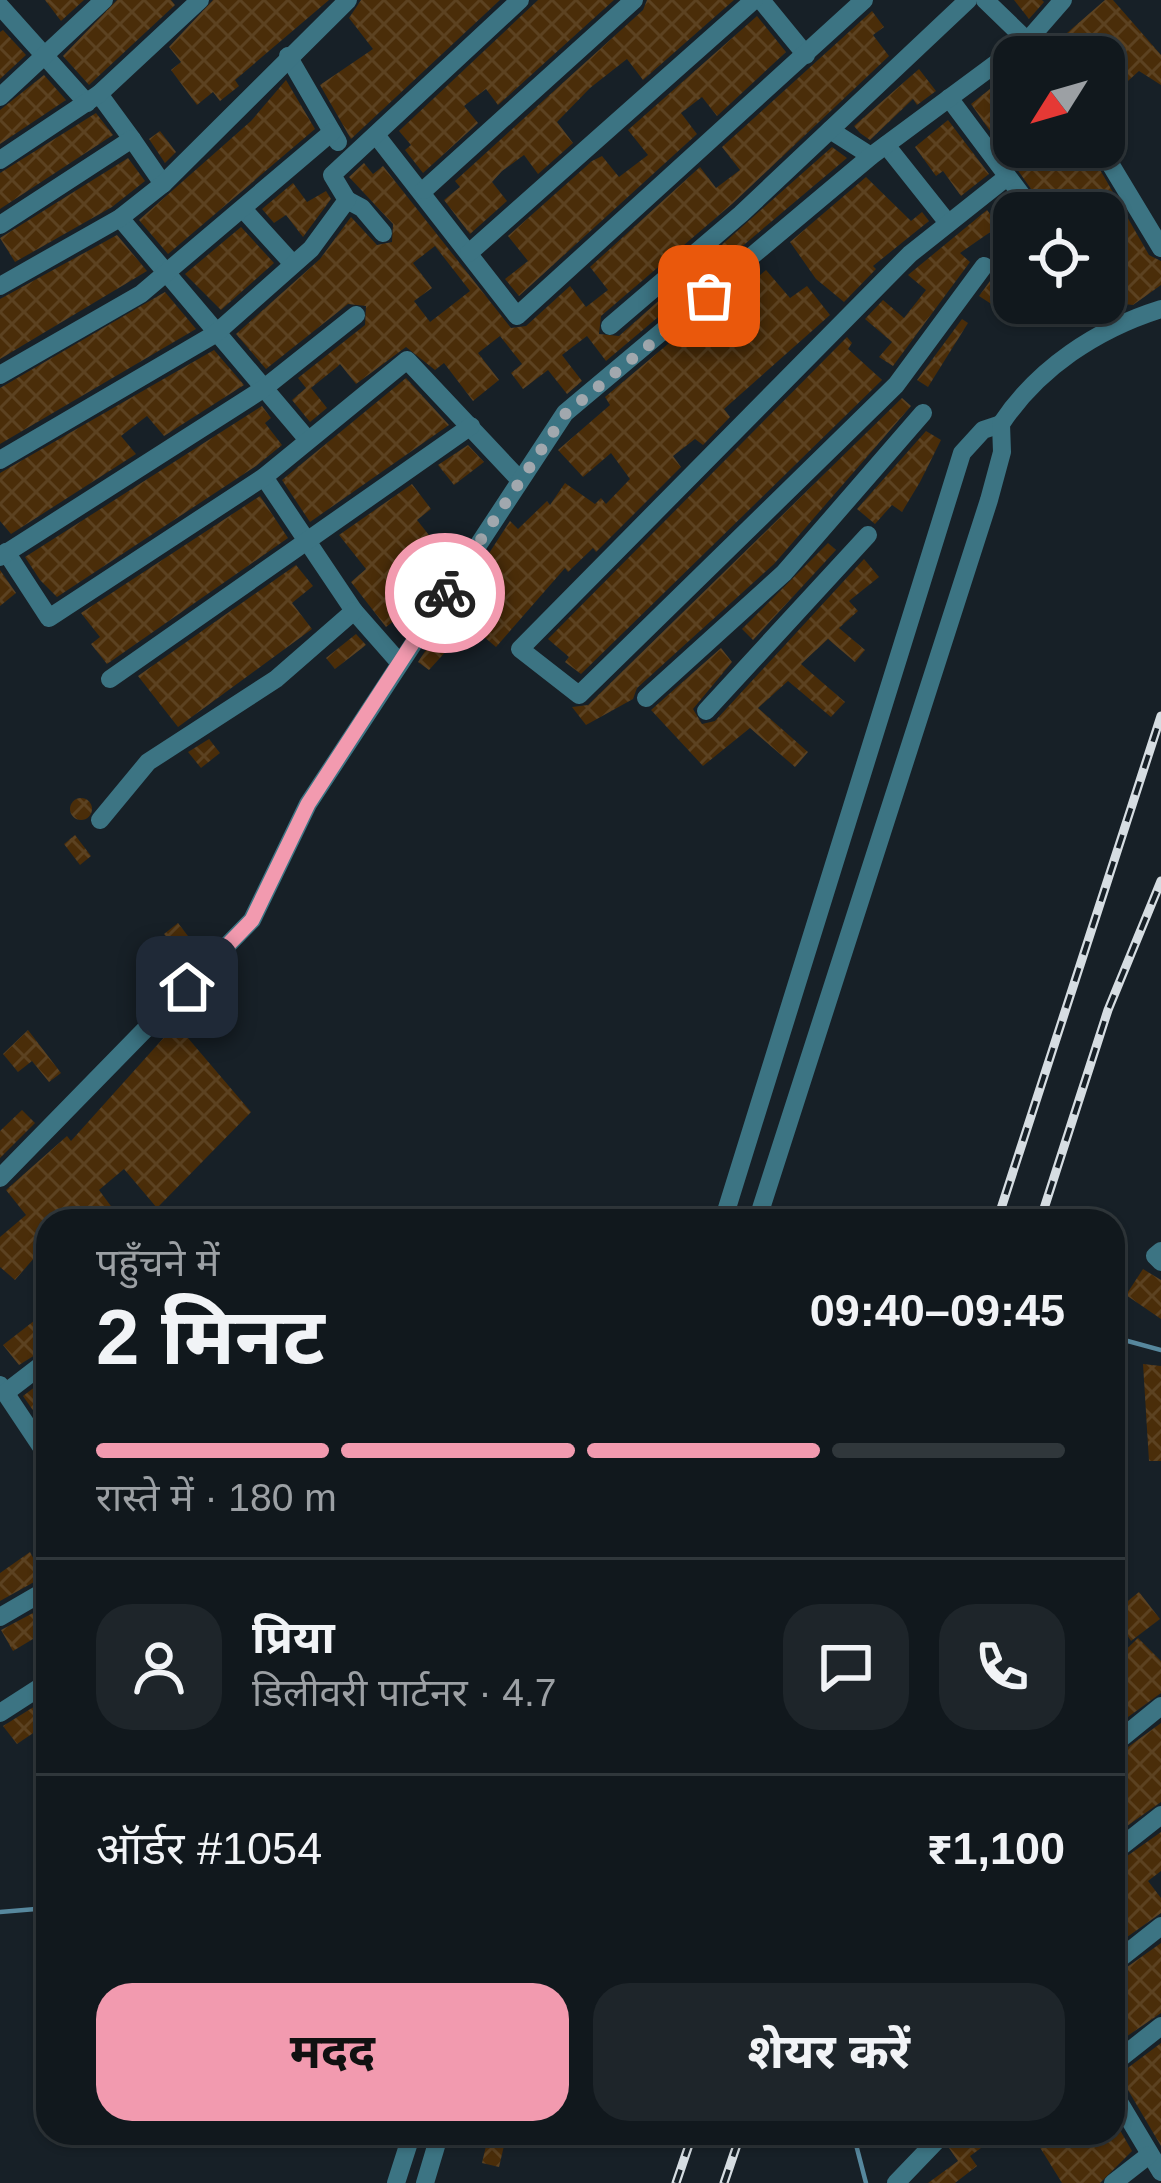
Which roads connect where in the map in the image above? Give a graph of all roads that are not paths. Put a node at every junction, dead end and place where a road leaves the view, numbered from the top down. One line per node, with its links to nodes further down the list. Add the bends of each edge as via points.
1 (104, 0): 15 (street)
2 (200, 0): 19 (street)
3 (348, 0): 16 (street)
4 (520, 0): 23 (street)
5 (634, 0): 31 (street)
6 (758, 0): 14 (street); 40 (street)
7 (864, 0): 14 (street)
8 (968, 0): 21 (street)
9 (985, 0): 12 (street)
10 (1064, 0): 13 (street)
11 (0, 2): 15 (street)
12 (1025, 36)
13 (1032, 36)
14 (806, 55): 40 (street, via 517,316)
15 (48, 56): 18 (street); 19 (street)
16 (288, 56): 22 (street); 30 (street)
17 (993, 66): 20 (street)
18 (0, 98)
19 (93, 98): 24 (street); 27 (street)
20 (950, 98): 25 (street); 29 (street)
21 (830, 130): 25 (street); 47 (street)
22 (332, 132): 26 (street); 34 (street)
23 (376, 135): 26 (street); 31 (street)
24 (132, 140): 30 (street); 37 (street)
25 (878, 151): 36 (street); 57 (street, via 566,413)
26 (346, 157): 33 (street, via 332,176)
27 (0, 160)
28 (1113, 168): 39 (street)
29 (1006, 177): 32 (street); 36 (street)
30 (163, 184): 35 (street)
31 (424, 190): 40 (street)
32 (1018, 192)
33 (347, 200): 38 (street); 41 (street)
34 (243, 209): 41 (street); 43 (street)
35 (120, 218): 43 (street); 44 (street)
36 (948, 223): 42 (street, via 520,649 579,695 896,385)
37 (0, 225)
38 (383, 233)
39 (1161, 248)
40 (469, 253)
41 (293, 264): 48 (street)
42 (984, 266)
43 (164, 277): 48 (street); 49 (street, via 116,313)
44 (0, 286)
45 (1161, 309): 52 (street, via 1105,332 1045,372)
46 (356, 315): 50 (street)
47 (610, 326)
48 (215, 334): 50 (street); 55 (street)
49 (0, 375)
50 (263, 389): 54 (street); 60 (street)
51 (923, 413): 58 (street)
52 (1001, 424): 68 (street, via 962,453); 69 (street, via 989,500)
53 (470, 426): 54 (street, via 407,360); 57 (street); 59 (street)
54 (308, 440): 56 (street)
55 (0, 460)
56 (264, 477): 59 (street); 60 (street, via 49,618)
57 (518, 478): 62 (street)
58 (830, 522): 64 (street); 65 (street, via 863,540)
59 (306, 545): 61 (street); 63 (street)
60 (3, 555)
61 (354, 611): 62 (street); 66 (street, via 276,679 148,762)
62 (398, 662): 67 (street, via 308,804 252,920)
63 (110, 679)
64 (646, 698)
65 (706, 711)
66 (100, 820)
67 (0, 1178)
68 (727, 1209)
69 (761, 1209)
70 (1161, 1251): 71 (street)
71 (1161, 1262)
72 (36, 1368): 73 (street)
73 (3, 1389): 74 (street)
74 (36, 1438)
75 (36, 1595): 76 (street)
76 (0, 1617)
77 (36, 1690): 79 (street)
78 (1161, 1706): 80 (street)
79 (0, 1713)
80 (1125, 1735)
81 (1161, 1815): 82 (street)
82 (1125, 1844)
83 (1161, 1926): 84 (street)
84 (1125, 1954)
85 (1161, 2026): 86 (street)
86 (1125, 2054)
87 (1125, 2112): 92 (street)
88 (1161, 2126): 92 (street)
89 (408, 2145): 93 (street)
90 (436, 2145): 94 (street)
91 (932, 2145): 95 (street)
92 (1151, 2156): 96 (street)
93 (396, 2183)
94 (425, 2183)
95 (896, 2183)
96 (1113, 2183)

